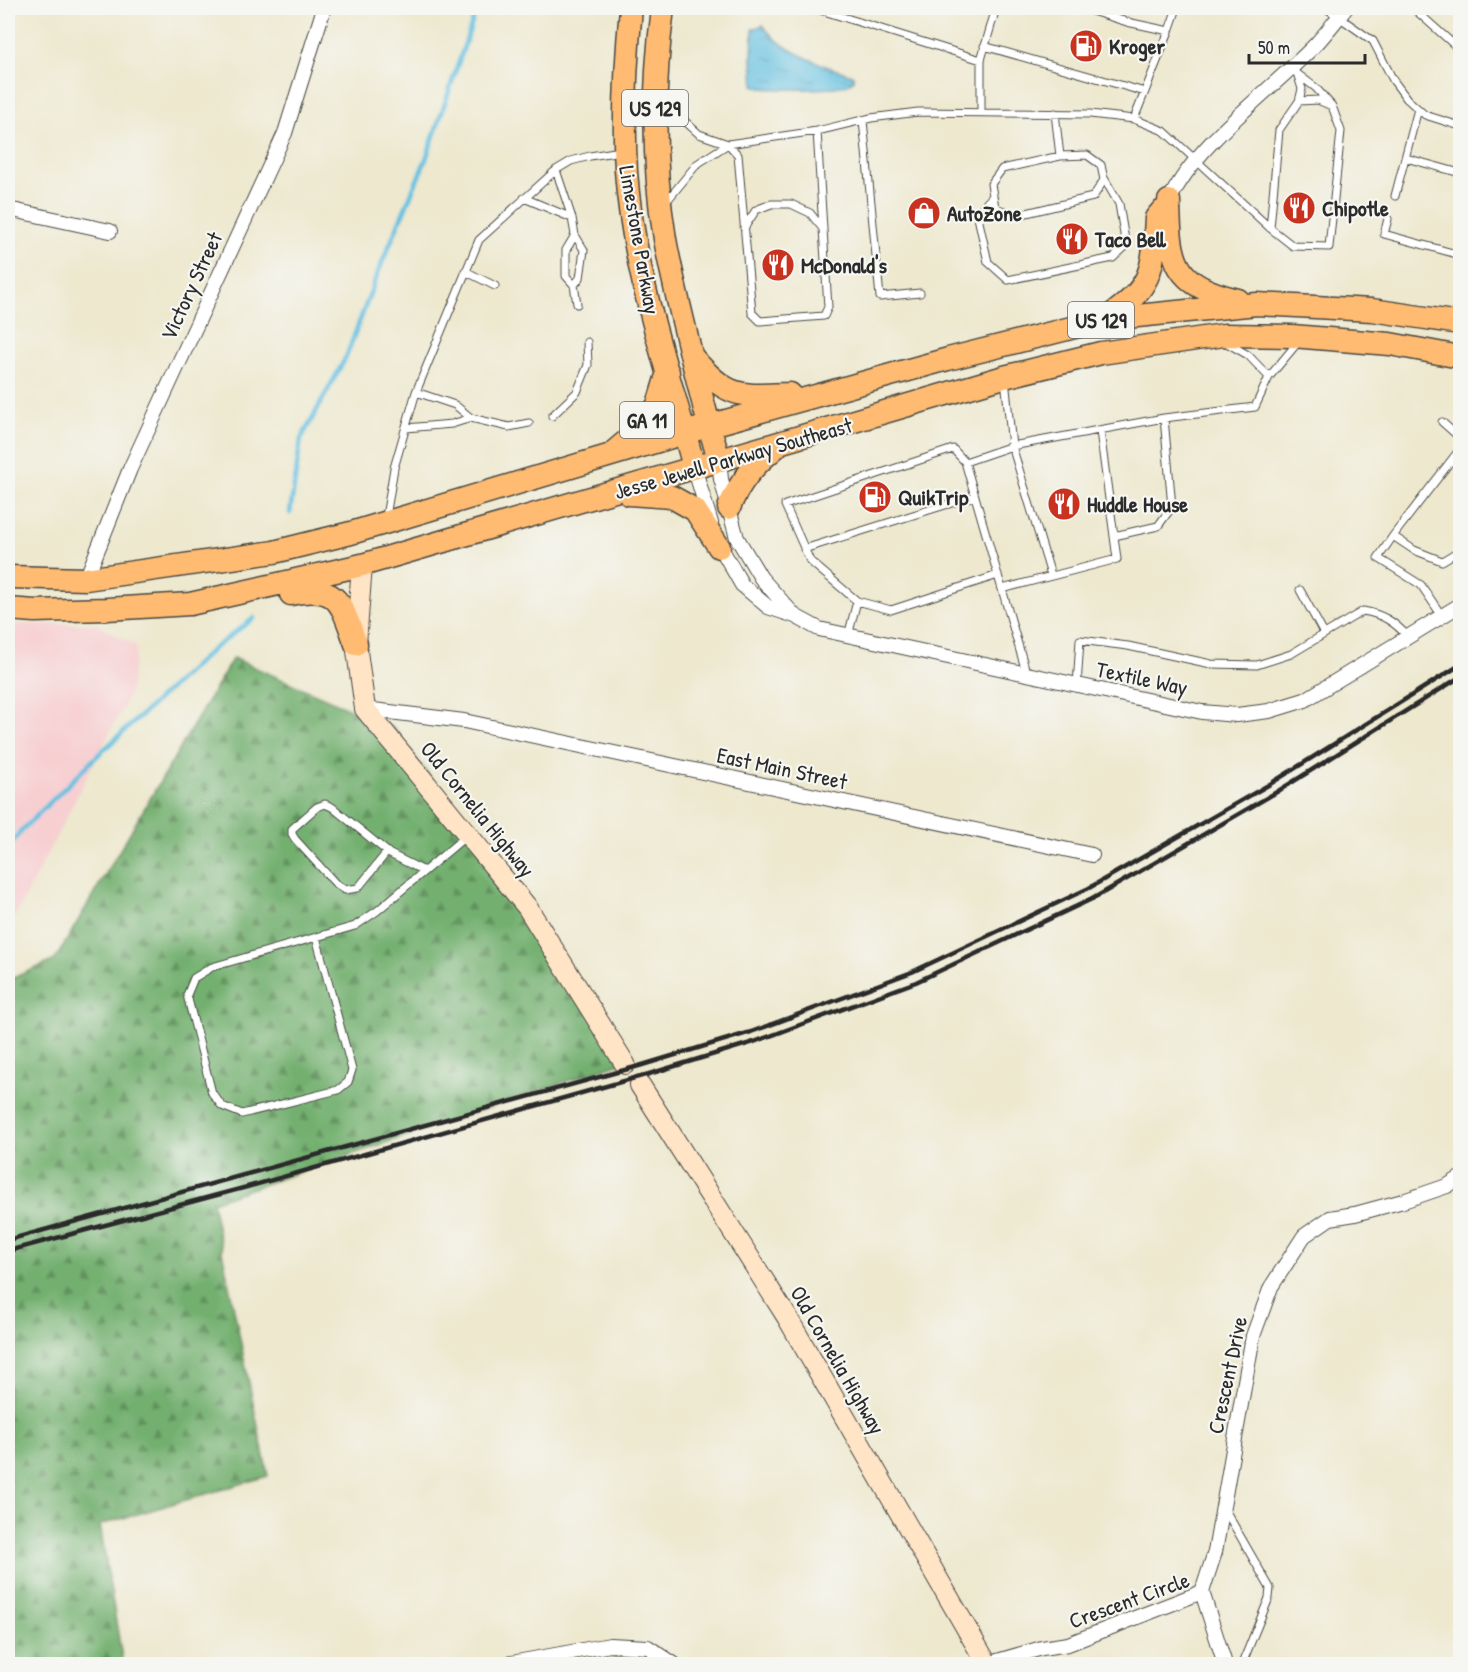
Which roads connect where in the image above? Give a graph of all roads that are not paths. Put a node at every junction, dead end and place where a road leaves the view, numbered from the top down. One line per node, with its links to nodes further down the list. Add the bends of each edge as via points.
1 (324, 8): 98 (street, Victory Street, via 285,133 130,469)
2 (631, 8): 29 (main road, Limestone Parkway / US 129, via 625,83)
3 (663, 8): 17 (main road, Limestone Parkway / US 129)
4 (814, 8): 15 (lane)
5 (996, 8): 13 (lane)
6 (1082, 8): 12 (lane)
7 (1177, 8): 12 (lane)
8 (1326, 8): 10 (lane)
9 (1413, 8): 14 (lane)
10 (1342, 12): 16 (street); 21 (lane, via 1373,41 1393,80)
11 (1461, 29): 14 (lane)
12 (1169, 32): 18 (lane)
13 (984, 46): 15 (lane); 18 (lane)
14 (1457, 48)
15 (981, 60): 22 (lane)
16 (1294, 72): 19 (lane, via 1302,89); 20 (lane, via 1311,83); 32 (street, via 1216,138)
17 (655, 85): 28 (lane, via 699,134); 41 (main road, Limestone Parkway / US 129)
18 (1145, 92): 24 (lane)
19 (1299, 101): 20 (lane, via 1318,100); 45 (lane, via 1280,130)
20 (1332, 106): 45 (lane, via 1341,131 1329,247 1293,246)
21 (1418, 108): 26 (lane, via 1425,115); 31 (lane)
22 (981, 112): 23 (lane); 25 (lane, via 918,112)
23 (1055, 113): 24 (lane); 30 (lane)
24 (1134, 119): 32 (lane, via 1164,131)
25 (863, 120): 27 (lane); 53 (lane, via 880,297)
26 (1461, 126)
27 (817, 131): 28 (lane); 46 (lane)
28 (728, 144): 41 (lane, via 697,164); 44 (lane, via 738,155)
29 (626, 151): 33 (lane, via 571,161); 63 (main road, Limestone Parkway / US 129, via 636,239)
30 (1060, 156): 35 (lane, via 1087,154 1101,165); 36 (lane, via 1002,169 992,184)
31 (1406, 158): 34 (lane); 37 (lane)
32 (1197, 161): 39 (street); 45 (lane)
33 (556, 170): 38 (lane); 42 (lane)
34 (1461, 173)
35 (1104, 178): 36 (lane, via 1093,197 1014,216 995,207); 36 (lane, via 1119,204 1126,246 1113,258 1008,280 988,262 977,213)
36 (993, 196)
37 (1395, 196)
38 (524, 198): 42 (lane); 50 (lane, via 479,240)
39 (1169, 201): 55 (main road, via 1173,256 1185,275 1213,294); 56 (main road, via 1156,218 1148,278 1125,306)
40 (8, 209): 47 (street)
41 (661, 209): 61 (main road, Limestone Parkway / US 129, via 674,287)
42 (572, 218): 48 (lane)
43 (1388, 219): 49 (lane, via 1384,234)
44 (744, 228): 46 (lane, via 756,210 771,204 791,204 810,213); 46 (lane, via 752,313 760,321 824,316 828,308)
45 (1270, 228)
46 (823, 229)
47 (110, 231)
48 (575, 235): 51 (lane, via 584,250 580,278); 51 (lane, via 566,250 566,276)
49 (1461, 255)
50 (465, 271): 52 (lane); 66 (lane)
51 (574, 285): 54 (lane)
52 (495, 286)
53 (921, 293)
54 (577, 304)
55 (1257, 304): 56 (main road, Jesse Jewell Parkway Southeast / US 129); 57 (main road, Jesse Jewell Parkway Southeast / US 129, via 1372,310)
56 (1107, 319): 67 (main road, Jesse Jewell Parkway Southeast / US 129)
57 (1461, 323)
58 (1303, 337): 59 (main road, Jesse Jewell Parkway Southeast / US 129); 62 (main road, Jesse Jewell Parkway Southeast / US 129, via 1390,344); 65 (lane)
59 (1217, 338): 64 (main road, Jesse Jewell Parkway Southeast / US 129, via 1101,353); 65 (lane, via 1248,355)
60 (587, 342): 68 (lane, via 588,365 577,392)
61 (692, 357): 67 (main road, US 129, via 712,379 734,393); 73 (main road, Limestone Parkway / GA 11)
62 (1461, 357)
63 (668, 372): 76 (main road, Limestone Parkway / US 129); 81 (main road, GA 11, via 658,405 641,429)
64 (1004, 377): 78 (main road, Jesse Jewell Parkway Southeast / US 129); 79 (lane)
65 (1269, 377): 70 (lane, via 1256,407)
66 (417, 392): 69 (lane, via 455,405); 74 (lane)
67 (827, 393): 73 (main road, Jesse Jewell Parkway Southeast / US 129)
68 (552, 416)
69 (471, 418): 72 (lane, via 508,427); 74 (lane, via 452,424)
70 (1164, 418): 75 (lane); 89 (lane, via 1172,507 1158,526)
71 (1442, 422): 77 (lane)
72 (529, 423)
73 (708, 426): 76 (main road, Jesse Jewell Parkway Southeast / US 129); 82 (main road, Limestone Parkway / GA 11)
74 (406, 428): 88 (lane)
75 (1100, 430): 79 (lane); 89 (lane)
76 (685, 433): 81 (main road, Jesse Jewell Parkway Southeast); 84 (main road, Limestone Parkway / US 129)
77 (1461, 438)
78 (779, 444): 82 (main road, Jesse Jewell Parkway Southeast / US 129); 87 (main road, via 740,483)
79 (1012, 446): 83 (lane); 96 (lane)
80 (1461, 449): 90 (lane)
81 (609, 456): 88 (main road, Jesse Jewell Parkway Southeast)
82 (719, 459): 84 (main road, Jesse Jewell Parkway Southeast / US 129); 87 (street, Textile Way)
83 (965, 462): 86 (lane); 93 (lane, via 953,449 785,505)
84 (694, 467): 85 (main road, Jesse Jewell Parkway Southeast); 91 (street, Textile Way)
85 (610, 494): 91 (main road, via 672,497 694,510); 94 (main road, Jesse Jewell Parkway Southeast)
86 (975, 496): 93 (lane); 95 (lane)
87 (729, 508): 105 (street, Textile Way, via 737,538 761,578)
88 (385, 522): 98 (main road, Jesse Jewell Parkway Southeast, via 274,552)
89 (1114, 536): 96 (lane, via 1117,559)
90 (1393, 536): 92 (lane, via 1442,561); 106 (lane, via 1378,558 1421,585)
91 (719, 547): 105 (street, Textile Way, via 742,585 768,607)
92 (1461, 547)
93 (804, 549): 102 (lane, via 810,561)
94 (362, 565): 101 (main road, Jesse Jewell Parkway Southeast); 110 (street)
95 (998, 575): 99 (lane); 102 (lane, via 891,610)
96 (1051, 575): 99 (lane)
97 (8, 577): 98 (main road, Jesse Jewell Parkway Southeast)
98 (86, 579)
99 (1002, 589): 111 (lane)
100 (1300, 590): 107 (lane)
101 (237, 594): 104 (main road, Jesse Jewell Parkway Southeast, via 190,604); 110 (main road, via 260,600 321,591 344,609)
102 (857, 601): 108 (lane)
103 (1461, 605): 106 (street, Textile Way)
104 (8, 609)
105 (795, 616): 108 (street, Textile Way, via 819,629)
106 (1442, 616): 109 (street, Textile Way)
107 (1324, 634): 109 (lane, via 1363,610 1380,614); 112 (lane, via 1291,654 1257,665 1211,664 1080,640)
108 (848, 636): 111 (street, Textile Way)
109 (1408, 637): 112 (street, Textile Way, via 1305,700 1269,711 1237,715 1202,712)
110 (356, 644): 113 (street)
111 (1027, 675): 112 (street, Textile Way)
112 (1077, 686)
113 (365, 709): 114 (street, Old Cornelia Highway); 116 (street, East Main Street, via 464,721)
114 (468, 835): 117 (lane); 119 (street, Old Cornelia Highway, via 527,907)
115 (387, 852): 115 (lane, via 325,804 292,829 295,839 345,890 358,888); 117 (lane)
116 (1092, 855)
117 (424, 871): 118 (lane, via 355,926)
118 (316, 937): 118 (lane, via 212,967 194,978 187,995 212,1093 222,1106 242,1114 338,1090 348,1082 351,1071)
119 (625, 1064)
120 (640, 1085): 124 (street, Old Cornelia Highway, via 787,1317)
121 (1461, 1178): 122 (street, Crescent Drive, via 1403,1201 1330,1218 1304,1236 1271,1287 1252,1336)
122 (1223, 1506): 123 (street, Crescent Drive, via 1215,1552); 128 (lane, via 1270,1588)
123 (1202, 1592): 124 (street, Crescent Circle, via 1068,1644); 127 (street, Crescent Circle)
124 (987, 1664)
125 (506, 1665): 126 (street, via 610,1645 648,1647)
126 (674, 1665)
127 (1225, 1665)
128 (1242, 1665)

